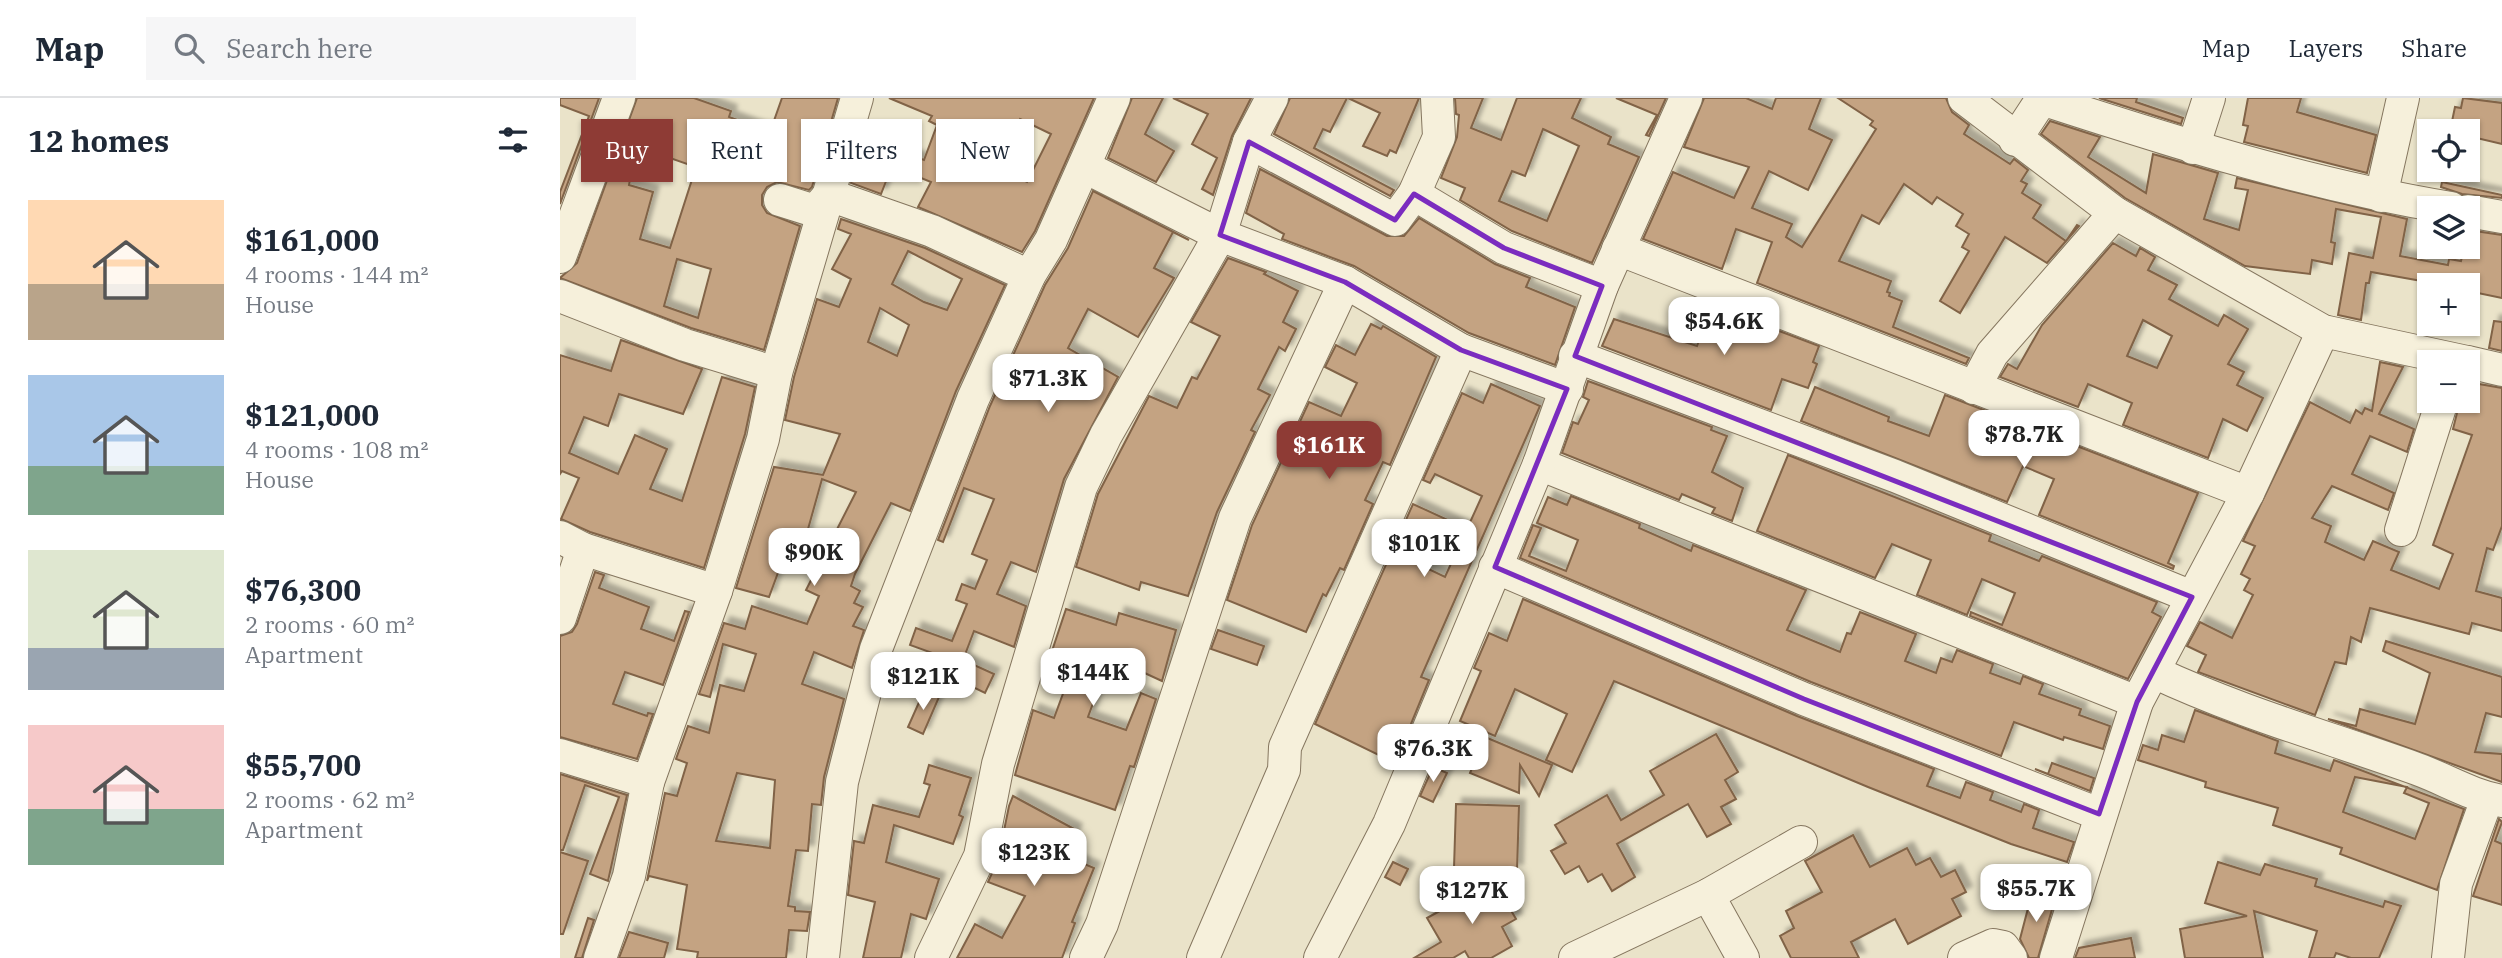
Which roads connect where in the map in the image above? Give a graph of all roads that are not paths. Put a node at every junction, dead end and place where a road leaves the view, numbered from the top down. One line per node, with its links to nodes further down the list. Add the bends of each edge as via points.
1 (619, 98): 25 (street)
2 (857, 98): 16 (street)
3 (1114, 98): 14 (street)
4 (1272, 98): 12 (street)
5 (1437, 98): 15 (street, via 1439,137)
6 (1686, 98): 24 (street)
7 (1964, 98): 11 (street)
8 (2043, 98): 11 (street); 13 (street)
9 (2208, 98): 13 (street)
10 (2403, 98): 17 (street)
11 (2015, 140): 20 (street)
12 (1249, 142): 15 (street, via 1395,220); 23 (street)
13 (2193, 148): 17 (street)
14 (1085, 167): 23 (street); 26 (street)
15 (1414, 194): 28 (street, via 1504,248)
16 (829, 195): 18 (street, via 815,211); 26 (street, via 932,231); 36 (street)
17 (2381, 197): 19 (street)
18 (780, 201)
19 (2417, 203)
20 (2115, 213): 30 (street); 37 (street, via 1992,354)
21 (2480, 213): 22 (street)
22 (2502, 217)
23 (1220, 235): 27 (street); 59 (street, via 1081,487 998,764 980,856)
24 (1618, 250): 28 (street); 37 (street)
25 (560, 257)
26 (1029, 276): 58 (street, via 973,399 876,649 842,782)
27 (1345, 282): 31 (street); 60 (street, via 1235,518 1102,924)
28 (1602, 286): 33 (street)
29 (560, 296): 36 (street, via 685,345)
30 (2323, 331): 32 (street); 41 (street)
31 (1461, 350): 38 (street); 61 (street, via 1285,747 1284,771)
32 (2417, 352)
33 (1575, 356): 38 (street); 46 (street, via 1895,476)
34 (2480, 366): 35 (street)
35 (2502, 370)
36 (776, 373): 45 (street, via 763,439)
37 (1974, 388): 41 (street)
38 (1567, 389): 40 (street)
39 (2438, 413): 42 (street)
40 (1539, 464): 44 (street); 49 (street)
41 (2248, 493): 46 (street)
42 (2402, 530)
43 (571, 543): 45 (street); 47 (street)
44 (1495, 567): 53 (street, via 1804,699); 62 (street, via 1389,824)
45 (716, 591): 51 (street)
46 (2192, 597): 48 (street)
47 (560, 618)
48 (2154, 672): 49 (street); 52 (street, via 2215,700 2419,769)
49 (2137, 702): 53 (street)
50 (560, 755): 51 (street)
51 (648, 782): 57 (street, via 629,876)
52 (2495, 800): 67 (street, via 2456,884)
53 (2099, 814): 66 (street)
54 (1801, 842): 55 (street)
55 (1708, 895): 63 (street); 64 (street)
56 (2010, 956): 65 (street, via 2003,947 1993,945)
57 (600, 958)
58 (823, 958)
59 (931, 958)
60 (1086, 958)
61 (1203, 958)
62 (1320, 958)
63 (1575, 958)
64 (1744, 958)
65 (1964, 958)
66 (2056, 958)
67 (2448, 958)

